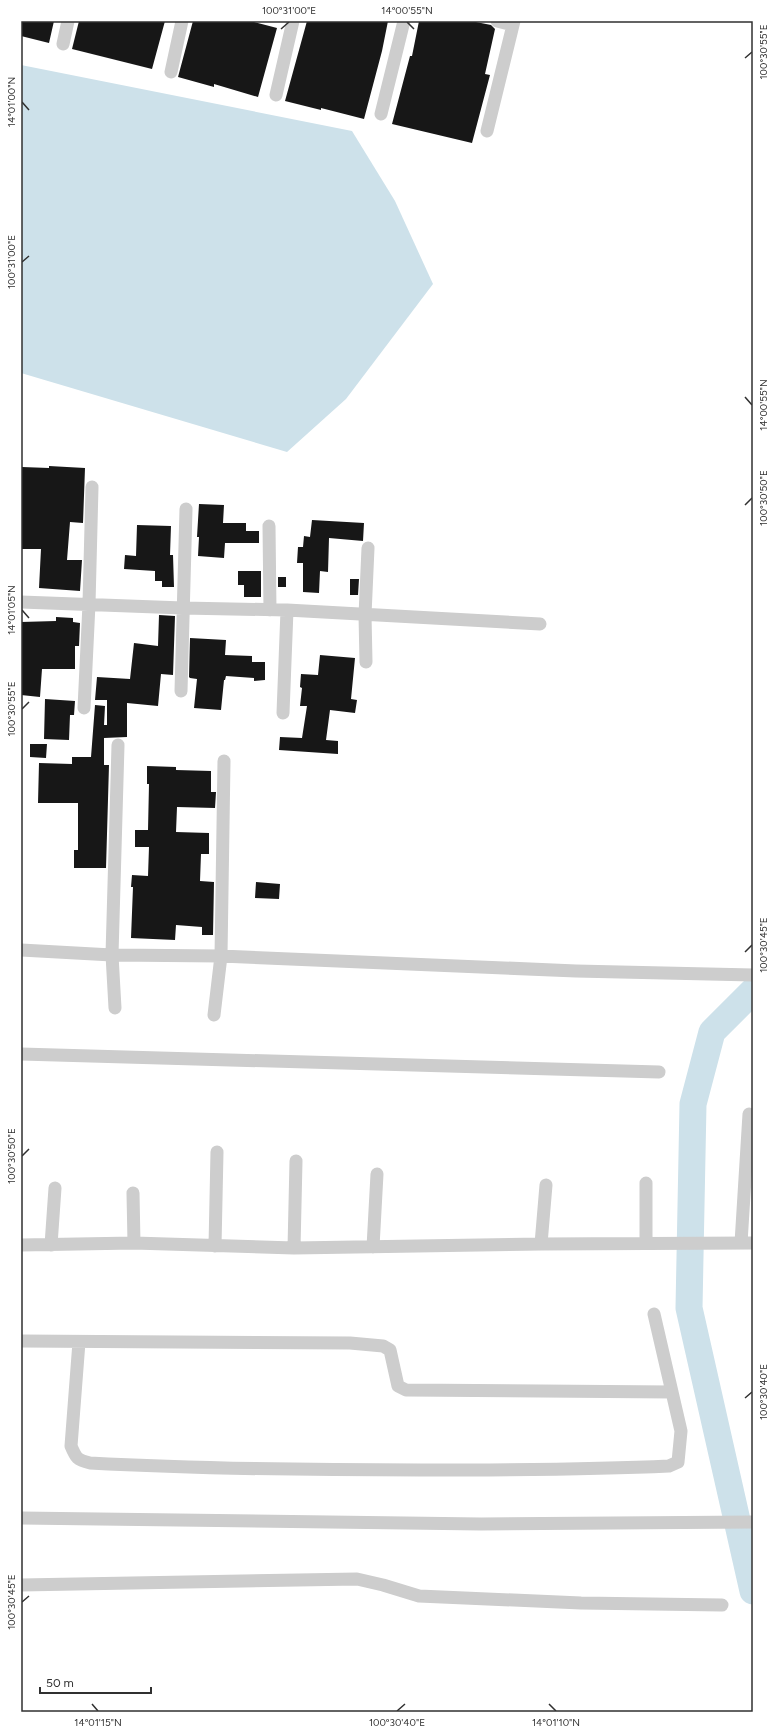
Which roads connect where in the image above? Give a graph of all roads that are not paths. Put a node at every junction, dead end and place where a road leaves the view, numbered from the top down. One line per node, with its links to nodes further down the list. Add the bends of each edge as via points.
1 (68, 21): 7 (street)
2 (182, 21): 8 (street)
3 (293, 21): 9 (street)
4 (404, 21): 10 (street)
5 (496, 21): 6 (street)
6 (514, 23): 11 (street)
7 (63, 44)
8 (171, 72)
9 (276, 95)
10 (381, 114)
11 (487, 131)
12 (92, 487): 17 (street)
13 (186, 509): 18 (street)
14 (269, 526): 19 (street)
15 (368, 548): 21 (street)
16 (21, 602): 17 (street)
17 (89, 604): 18 (street); 25 (street)
18 (183, 608): 19 (street); 24 (street)
19 (270, 610): 20 (street)
20 (286, 610): 21 (street); 26 (street)
21 (365, 615): 22 (street); 23 (street)
22 (540, 624)
23 (366, 662)
24 (181, 691)
25 (84, 708)
26 (283, 713)
27 (118, 745): 30 (street)
28 (224, 761): 31 (street)
29 (21, 950): 30 (street)
30 (112, 955): 31 (street); 33 (street)
31 (221, 956): 32 (street, via 576,971); 34 (street)
32 (753, 975)
33 (115, 1008)
34 (214, 1015)
35 (21, 1054): 36 (street)
36 (659, 1072)
37 (749, 1114): 47 (street)
38 (217, 1152): 51 (street)
39 (296, 1161): 53 (street)
40 (377, 1174): 52 (street)
41 (646, 1183): 46 (street)
42 (546, 1185): 48 (street)
43 (55, 1188): 50 (street)
44 (133, 1193): 45 (street)
45 (134, 1243): 50 (street); 51 (street)
46 (646, 1243): 47 (street); 48 (street)
47 (747, 1243)
48 (541, 1244): 52 (street)
49 (21, 1245): 50 (street)
50 (51, 1245)
51 (215, 1246): 53 (street)
52 (373, 1247): 53 (street)
53 (294, 1248)
54 (654, 1314): 57 (street)
55 (21, 1342): 56 (street)
56 (78, 1342): 57 (street, via 350,1343 383,1346 390,1350 398,1386 406,1390); 57 (street, via 71,1446 80,1460 90,1463 175,1468 363,1470 592,1470 669,1466 678,1462 681,1431)
57 (672, 1392)
58 (21, 1518): 59 (street, via 481,1524)
59 (753, 1522)
60 (21, 1585): 61 (street, via 357,1579 383,1584 419,1596 581,1603)
61 (722, 1604)

